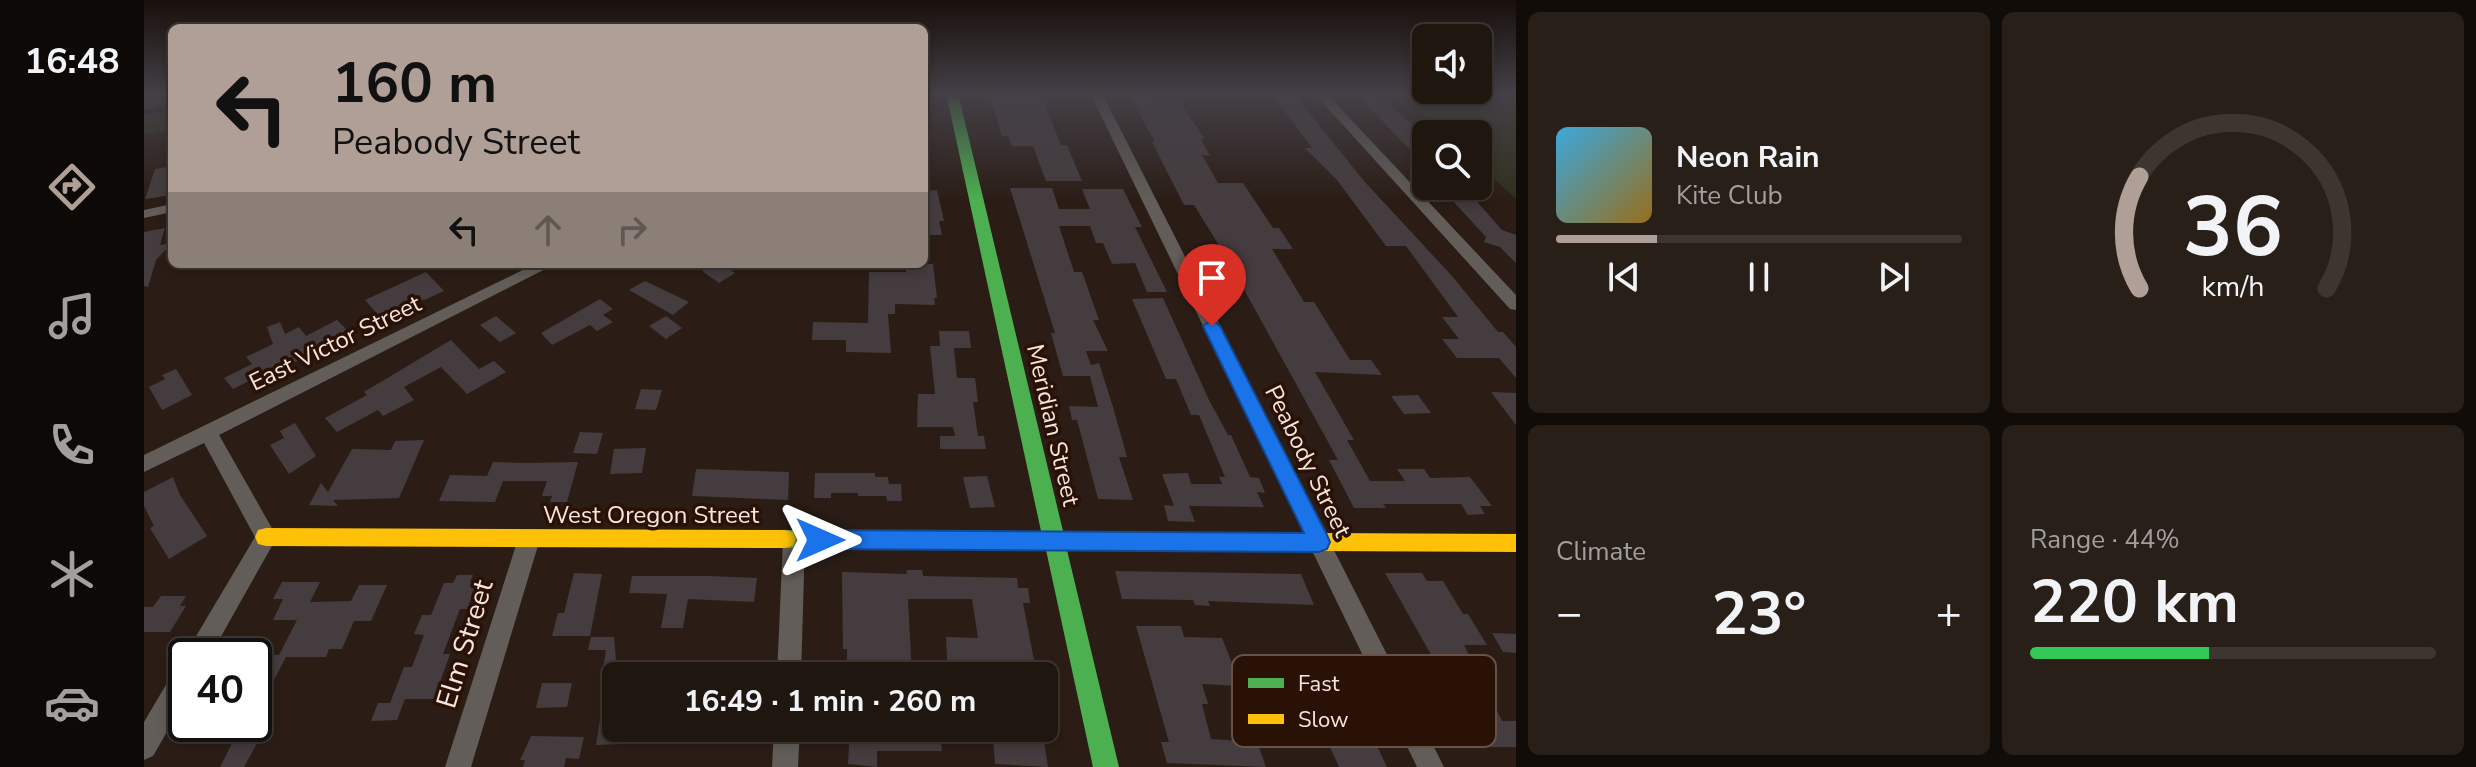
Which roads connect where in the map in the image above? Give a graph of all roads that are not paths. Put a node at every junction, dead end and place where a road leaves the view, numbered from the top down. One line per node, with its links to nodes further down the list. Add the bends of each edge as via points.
1 (960, 129): 13 (street, Meridian Street)
2 (1114, 129): 14 (street, Peabody Street)
3 (1353, 129): 7 (street)
4 (168, 209): 5 (street)
5 (144, 214)
6 (539, 268): 8 (street, East Victor Street)
7 (1516, 305)
8 (208, 432): 9 (street, East Victor Street); 10 (street)
9 (144, 464)
10 (266, 537): 11 (street, West Oregon Street); 16 (street)
11 (529, 539): 12 (street, West Oregon Street); 23 (street, Elm Street)
12 (794, 540): 13 (street, West Oregon Street); 18 (street)
13 (1054, 541): 14 (street, West Oregon Street); 25 (street, Meridian Street)
14 (1319, 542): 15 (street, West Oregon Street); 17 (street, Peabody Street)
15 (1516, 543)
16 (207, 638)
17 (1375, 655)
18 (790, 662)
19 (168, 706): 21 (street)
20 (786, 742): 24 (street)
21 (144, 747)
22 (1421, 747): 26 (street, Peabody Street)
23 (458, 767)
24 (785, 767)
25 (1106, 767)
26 (1431, 767)

